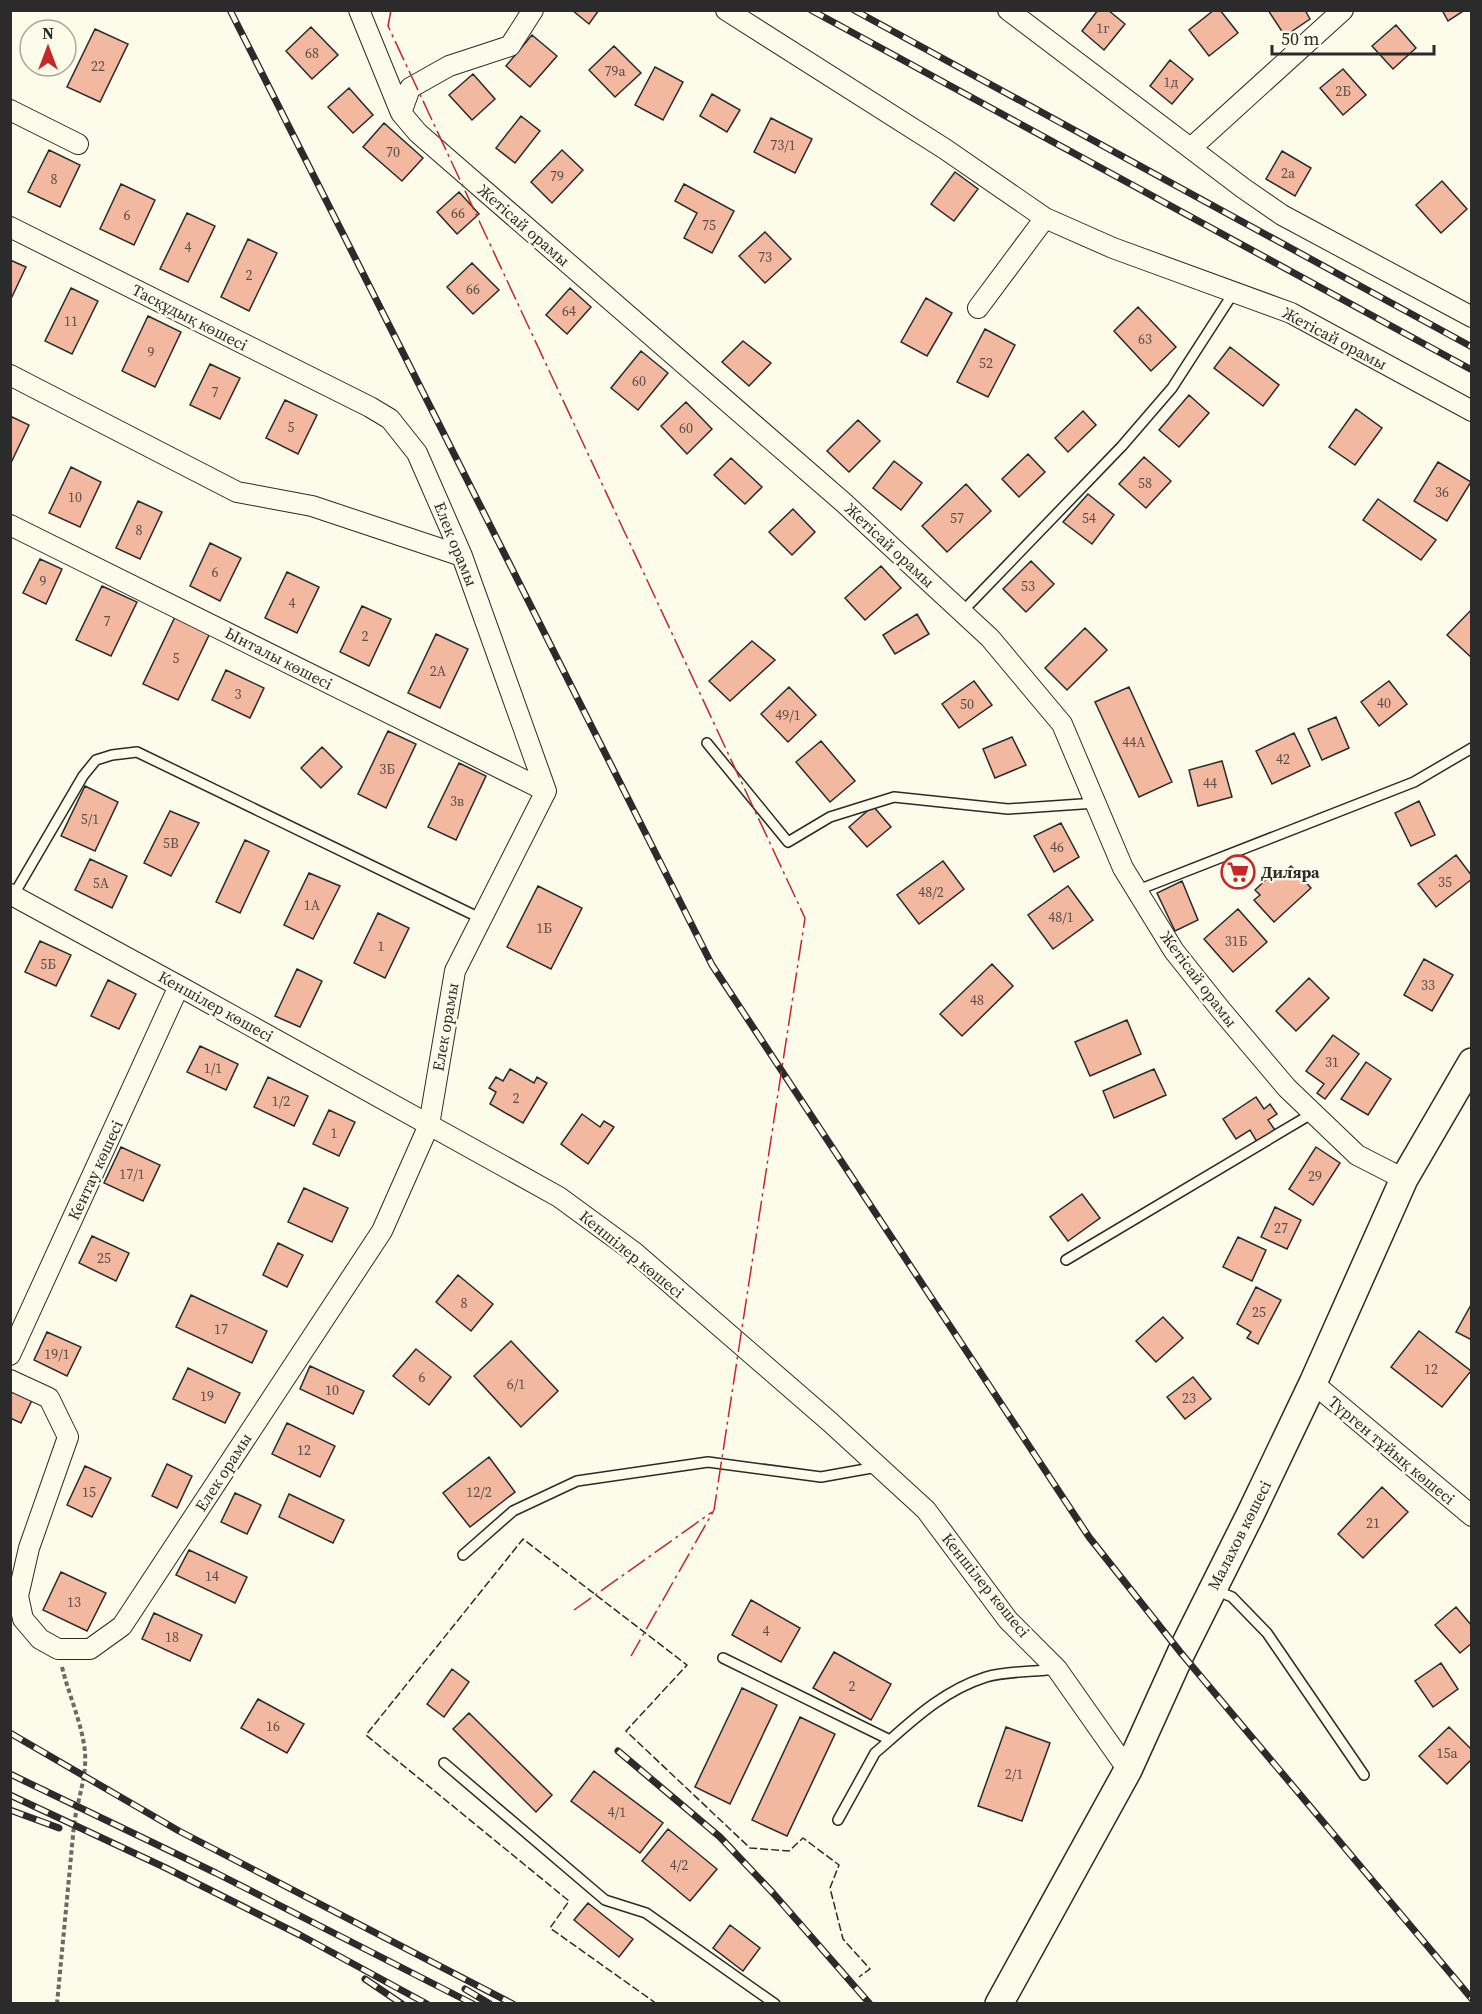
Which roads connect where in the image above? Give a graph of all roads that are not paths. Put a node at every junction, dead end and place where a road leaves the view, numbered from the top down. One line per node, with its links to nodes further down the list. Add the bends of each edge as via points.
1 (359, 10): 7 (street, Жетісай орамы)
2 (533, 10): 7 (street, via 510,46 449,66 410,88)
3 (726, 10): 10 (street, Жетісай орамы, via 927,137)
4 (1008, 10): 9 (street)
5 (1343, 10): 9 (street)
6 (10, 110): 8 (street)
7 (401, 113): 20 (street, Жетісай орамы, via 418,133 843,502)
8 (78, 144)
9 (1191, 148): 14 (street, via 1282,215)
10 (1045, 218): 12 (street, Жетісай орамы, via 1113,249); 13 (street)
11 (10, 227): 16 (street, Тасқұдық көшесі)
12 (1234, 292): 17 (street, Жетісай орамы, via 1291,313); 20 (lane, via 1172,388)
13 (978, 308)
14 (1472, 317)
15 (10, 375): 19 (street, via 237,492 312,506)
16 (370, 407): 19 (street, Елек орамы, via 390,419 417,453)
17 (1472, 411)
18 (10, 525): 23 (street, Ынталы көшесі)
19 (462, 556): 23 (street, Елек орамы)
20 (962, 612): 24 (street, Жетісай орамы, via 990,638 1062,724)
21 (707, 743): 24 (lane, via 788,842 830,817 894,797 1008,809)
22 (1472, 748): 25 (lane, via 1414,782)
23 (546, 791): 27 (street, Елек орамы)
24 (1096, 803): 25 (street, Жетісай орамы, via 1123,868)
25 (1138, 890): 30 (street, Жетісай орамы, via 1174,951 1287,1088)
26 (12, 895): 27 (lane, via 96,760 137,752); 28 (street, Кеншілер көшесі)
27 (482, 919): 31 (street, Елек орамы, via 455,971)
28 (179, 986): 31 (street, Кеншілер көшесі); 34 (street, Кентау көшесі)
29 (1472, 1062): 32 (main road, Малахов көшесі)
30 (1313, 1113): 32 (street, Жетісай орамы, via 1357,1155); 33 (lane)
31 (429, 1125): 35 (street, Елек орамы, via 382,1231 122,1626 90,1649 58,1649 40,1639 23,1619 18,1596 29,1548 68,1437 49,1398); 37 (street, Кеншілер көшесі, via 559,1197 634,1252)
32 (1404, 1179): 36 (main road, Малахов көшесі)
33 (1066, 1260)
34 (10, 1355)
35 (10, 1380)
36 (1313, 1383): 38 (street, Түрген тұйық көшесі); 40 (main road, Малахов көшесі)
37 (879, 1467): 39 (lane, via 821,1477 708,1462 577,1481 513,1511); 42 (street, Кеншілер көшесі, via 926,1510 1008,1620)
38 (1472, 1516)
39 (463, 1555)
40 (1212, 1589): 45 (main road, Малахов көшесі); 46 (lane, via 1232,1597 1267,1633)
41 (723, 1658): 43 (lane)
42 (1057, 1669): 43 (lane, via 988,1677 957,1688); 45 (street, Кеншілер көшесі)
43 (890, 1740): 47 (lane, via 875,1753)
44 (444, 1763): 48 (lane, via 605,1900 646,1913)
45 (1128, 1770): 49 (main road, Малахов көшесі)
46 (1364, 1774)
47 (838, 1820)
48 (775, 2004)
49 (999, 2004)

